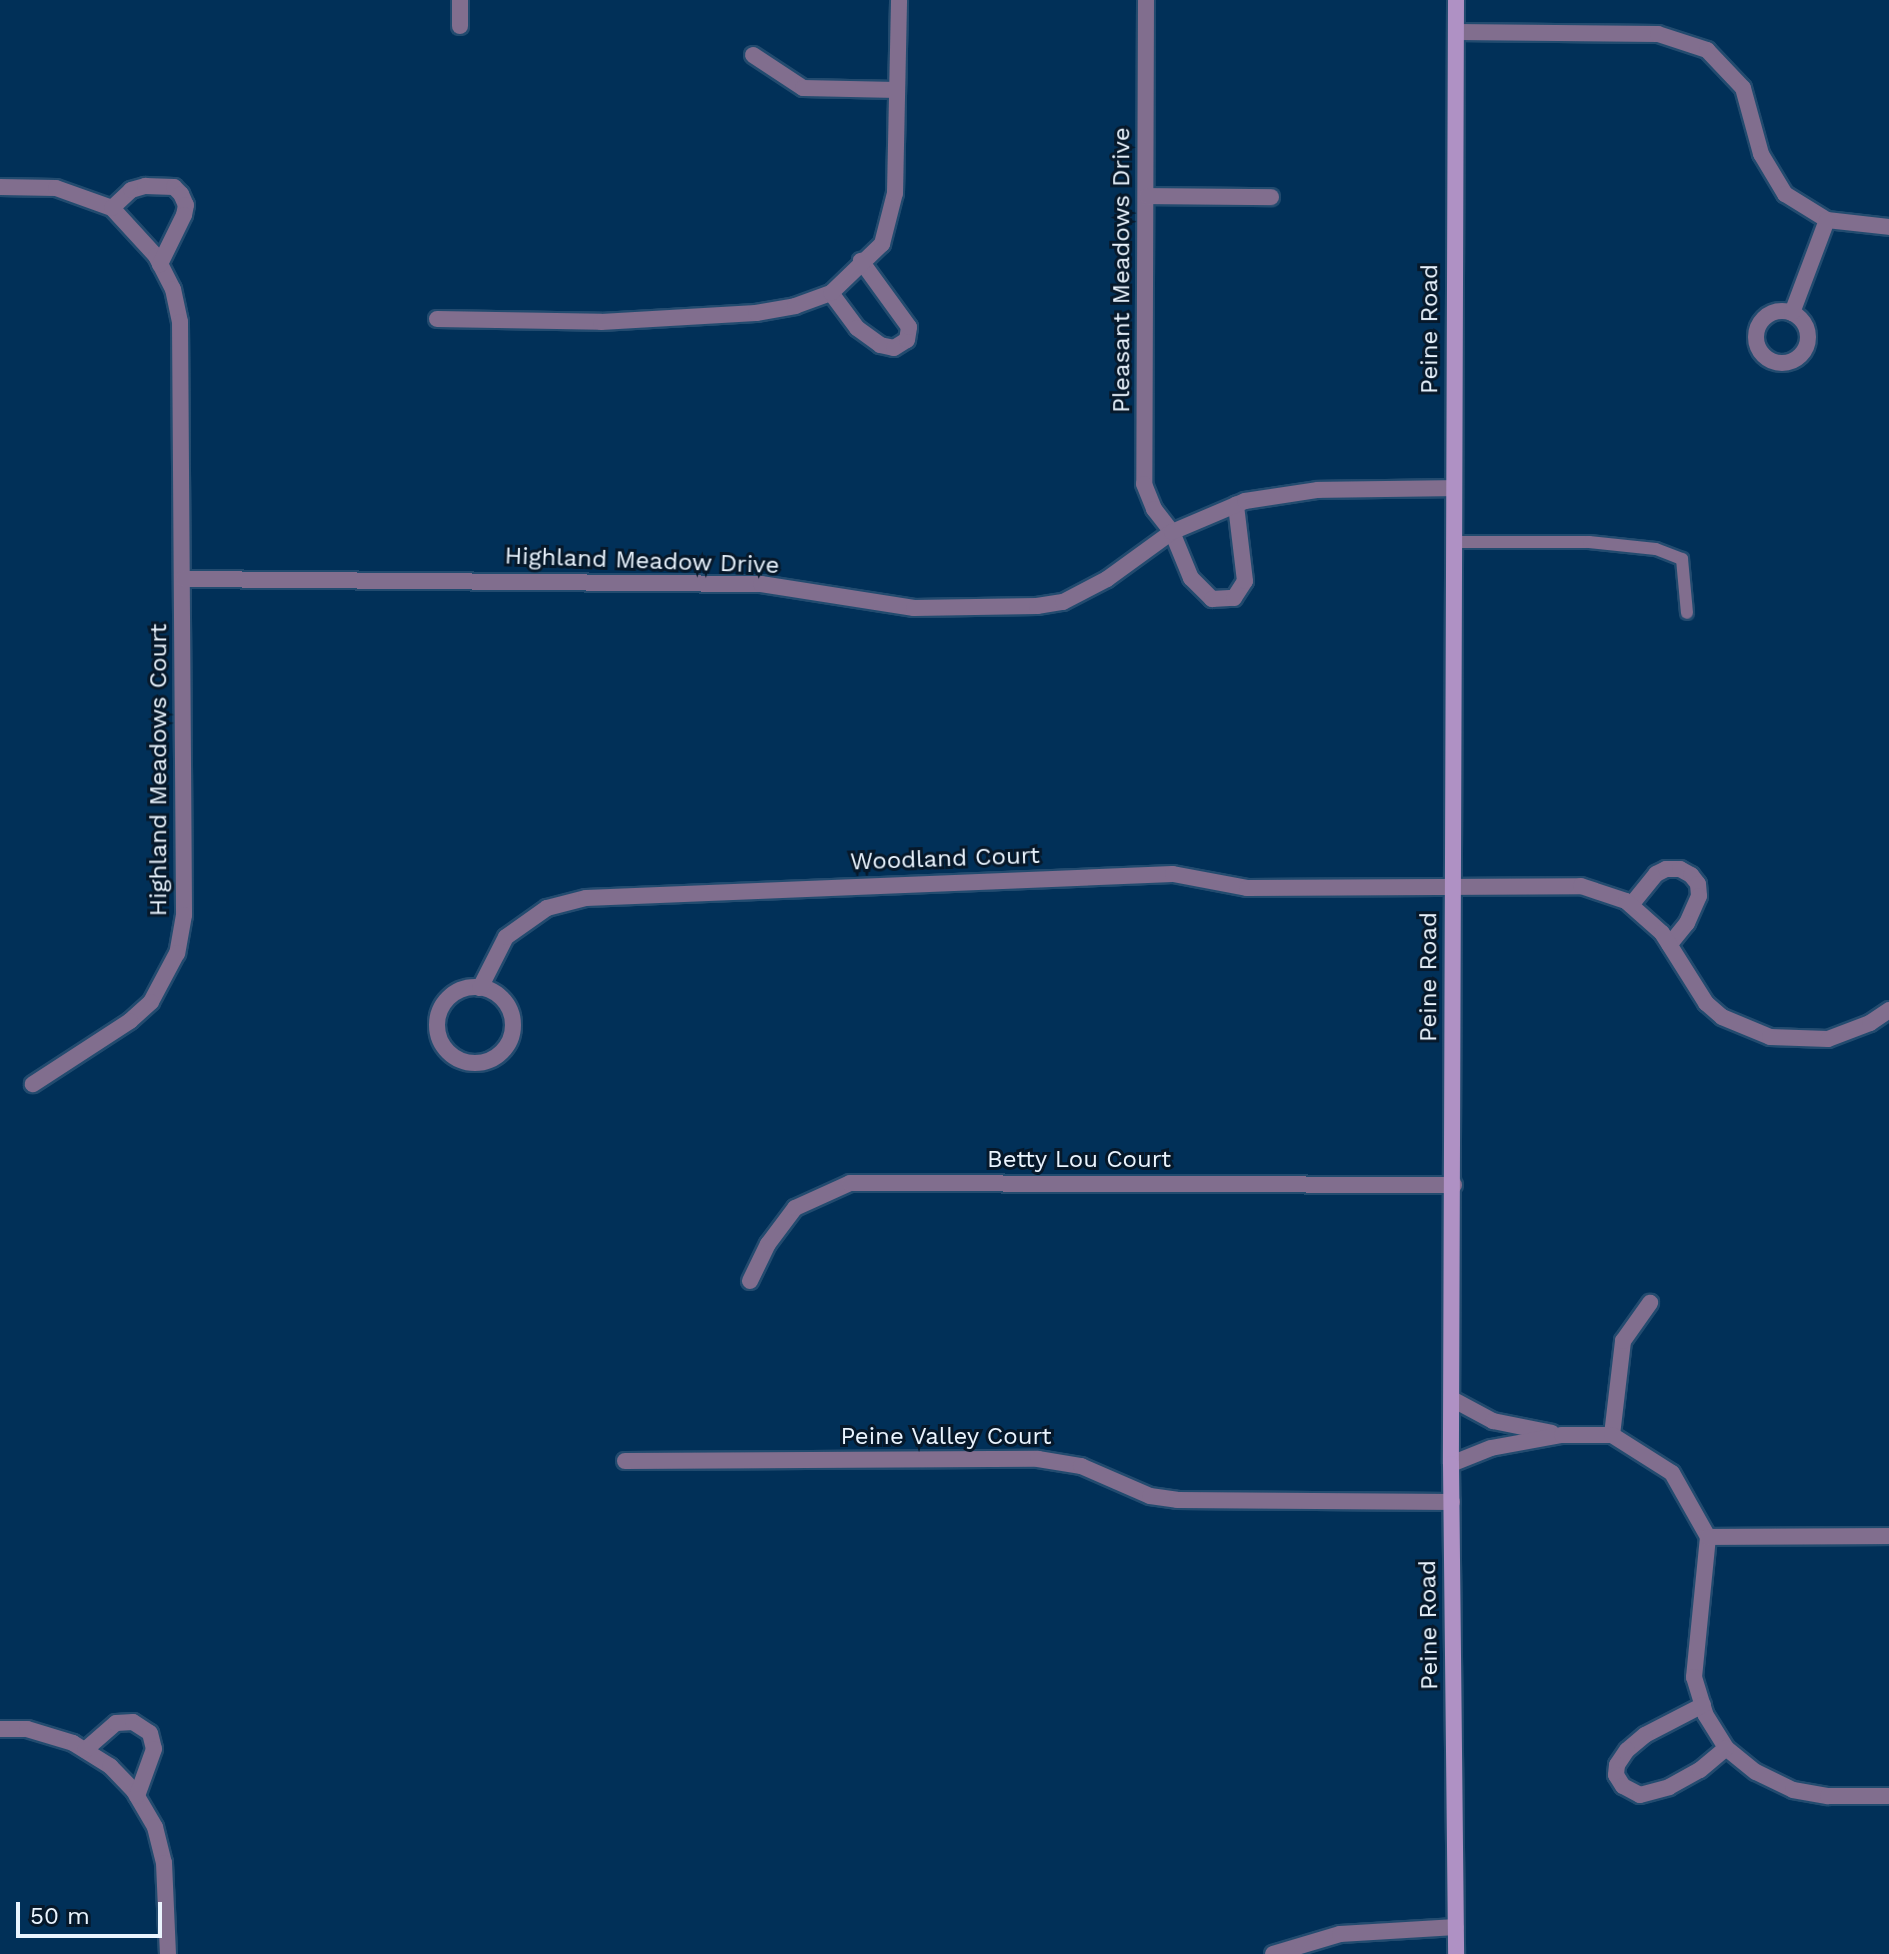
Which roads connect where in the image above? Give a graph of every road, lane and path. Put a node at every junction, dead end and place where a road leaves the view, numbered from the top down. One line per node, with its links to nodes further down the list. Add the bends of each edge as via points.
1 (460, 0): 5 (street)
2 (899, 0): 8 (street)
3 (1146, 0): 10 (street, Pleasant Meadows Drive)
4 (1456, 0): 6 (street, Peine Road)
5 (460, 26)
6 (1456, 32): 13 (street, via 1658,34 1707,50 1743,88 1761,154 1785,194); 20 (street, Peine Road)
7 (753, 55): 8 (street, via 803,88)
8 (897, 90): 15 (street, via 895,193 882,244)
9 (0, 187): 12 (street, via 56,188)
10 (1147, 196): 11 (street); 22 (street, Pleasant Meadows Drive, via 1144,484)
11 (1271, 197)
12 (112, 208): 16 (street, Highland Meadows Court); 16 (street, via 131,190 145,186 174,187 181,194 184,215)
13 (1827, 220): 14 (street); 18 (street)
14 (1889, 227)
15 (861, 261): 17 (street); 17 (street, via 909,327 907,340 894,348 880,345 857,328)
16 (160, 264): 24 (street, Highland Meadows Court, via 173,289 180,322)
17 (831, 293): 19 (street, via 756,313 601,322)
18 (1792, 313)
19 (437, 319)
20 (1453, 488): 21 (street, Highland Meadow Drive, via 1318,490); 23 (street, Peine Road)
21 (1236, 505): 22 (street, Highland Meadow Drive); 22 (street, via 1245,581 1234,598 1212,599 1191,578)
22 (1172, 532): 24 (street, Highland Meadow Drive, via 1107,579 1063,602 1037,606 914,608 761,584)
23 (1453, 542): 25 (lane, via 1589,542 1656,549 1682,559); 26 (street, Peine Road)
24 (184, 579): 31 (street, Highland Meadows Court, via 184,915 177,953 151,1002)
25 (1687, 613)
26 (1453, 885): 27 (street, Woodland Court, via 1581,886); 29 (street, Woodland Court, via 1247,888 1173,874 586,898 547,908 506,937); 32 (street, Peine Road)
27 (1631, 905): 28 (street); 28 (street, via 1666,869 1691,875 1699,896)
28 (1669, 945): 30 (street, via 1714,1010 1770,1037 1828,1039)
29 (480, 988): 29 (street, via 452,995 437,1020 444,1048 469,1063 498,1056 513,1031 505,1002)
30 (1889, 1010)
31 (33, 1084)
32 (1454, 1185): 33 (street, Betty Lou Court, via 850,1183 795,1208 768,1244); 35 (street, Peine Road)
33 (750, 1281)
34 (1650, 1303): 37 (street, via 1623,1341)
35 (1452, 1399): 36 (street, via 1493,1421); 39 (street, Peine Road)
36 (1562, 1435): 37 (street); 39 (street, via 1491,1448)
37 (1612, 1435): 42 (street, via 1672,1473)
38 (625, 1461): 40 (street, Peine Valley Court, via 1038,1459 1081,1466 1150,1496 1177,1500)
39 (1451, 1464): 40 (street, Peine Road)
40 (1452, 1502): 49 (street, Peine Road)
41 (1889, 1536): 42 (street)
42 (1708, 1537): 43 (street, via 1694,1677)
43 (1703, 1705): 45 (street); 45 (street, via 1645,1735 1627,1750 1616,1775 1640,1795 1700,1770)
44 (0, 1729): 46 (street, via 27,1729)
45 (1726, 1748): 48 (street, via 1756,1772 1793,1790)
46 (85, 1750): 47 (street, via 110,1766); 47 (street, via 116,1723 133,1722 150,1733 154,1749)
47 (137, 1796): 50 (street, via 155,1827 164,1863)
48 (1889, 1796)
49 (1456, 1927): 51 (street, via 1340,1934); 52 (street, Peine Road)
50 (168, 1954)
51 (1273, 1954)
52 (1456, 1954)

